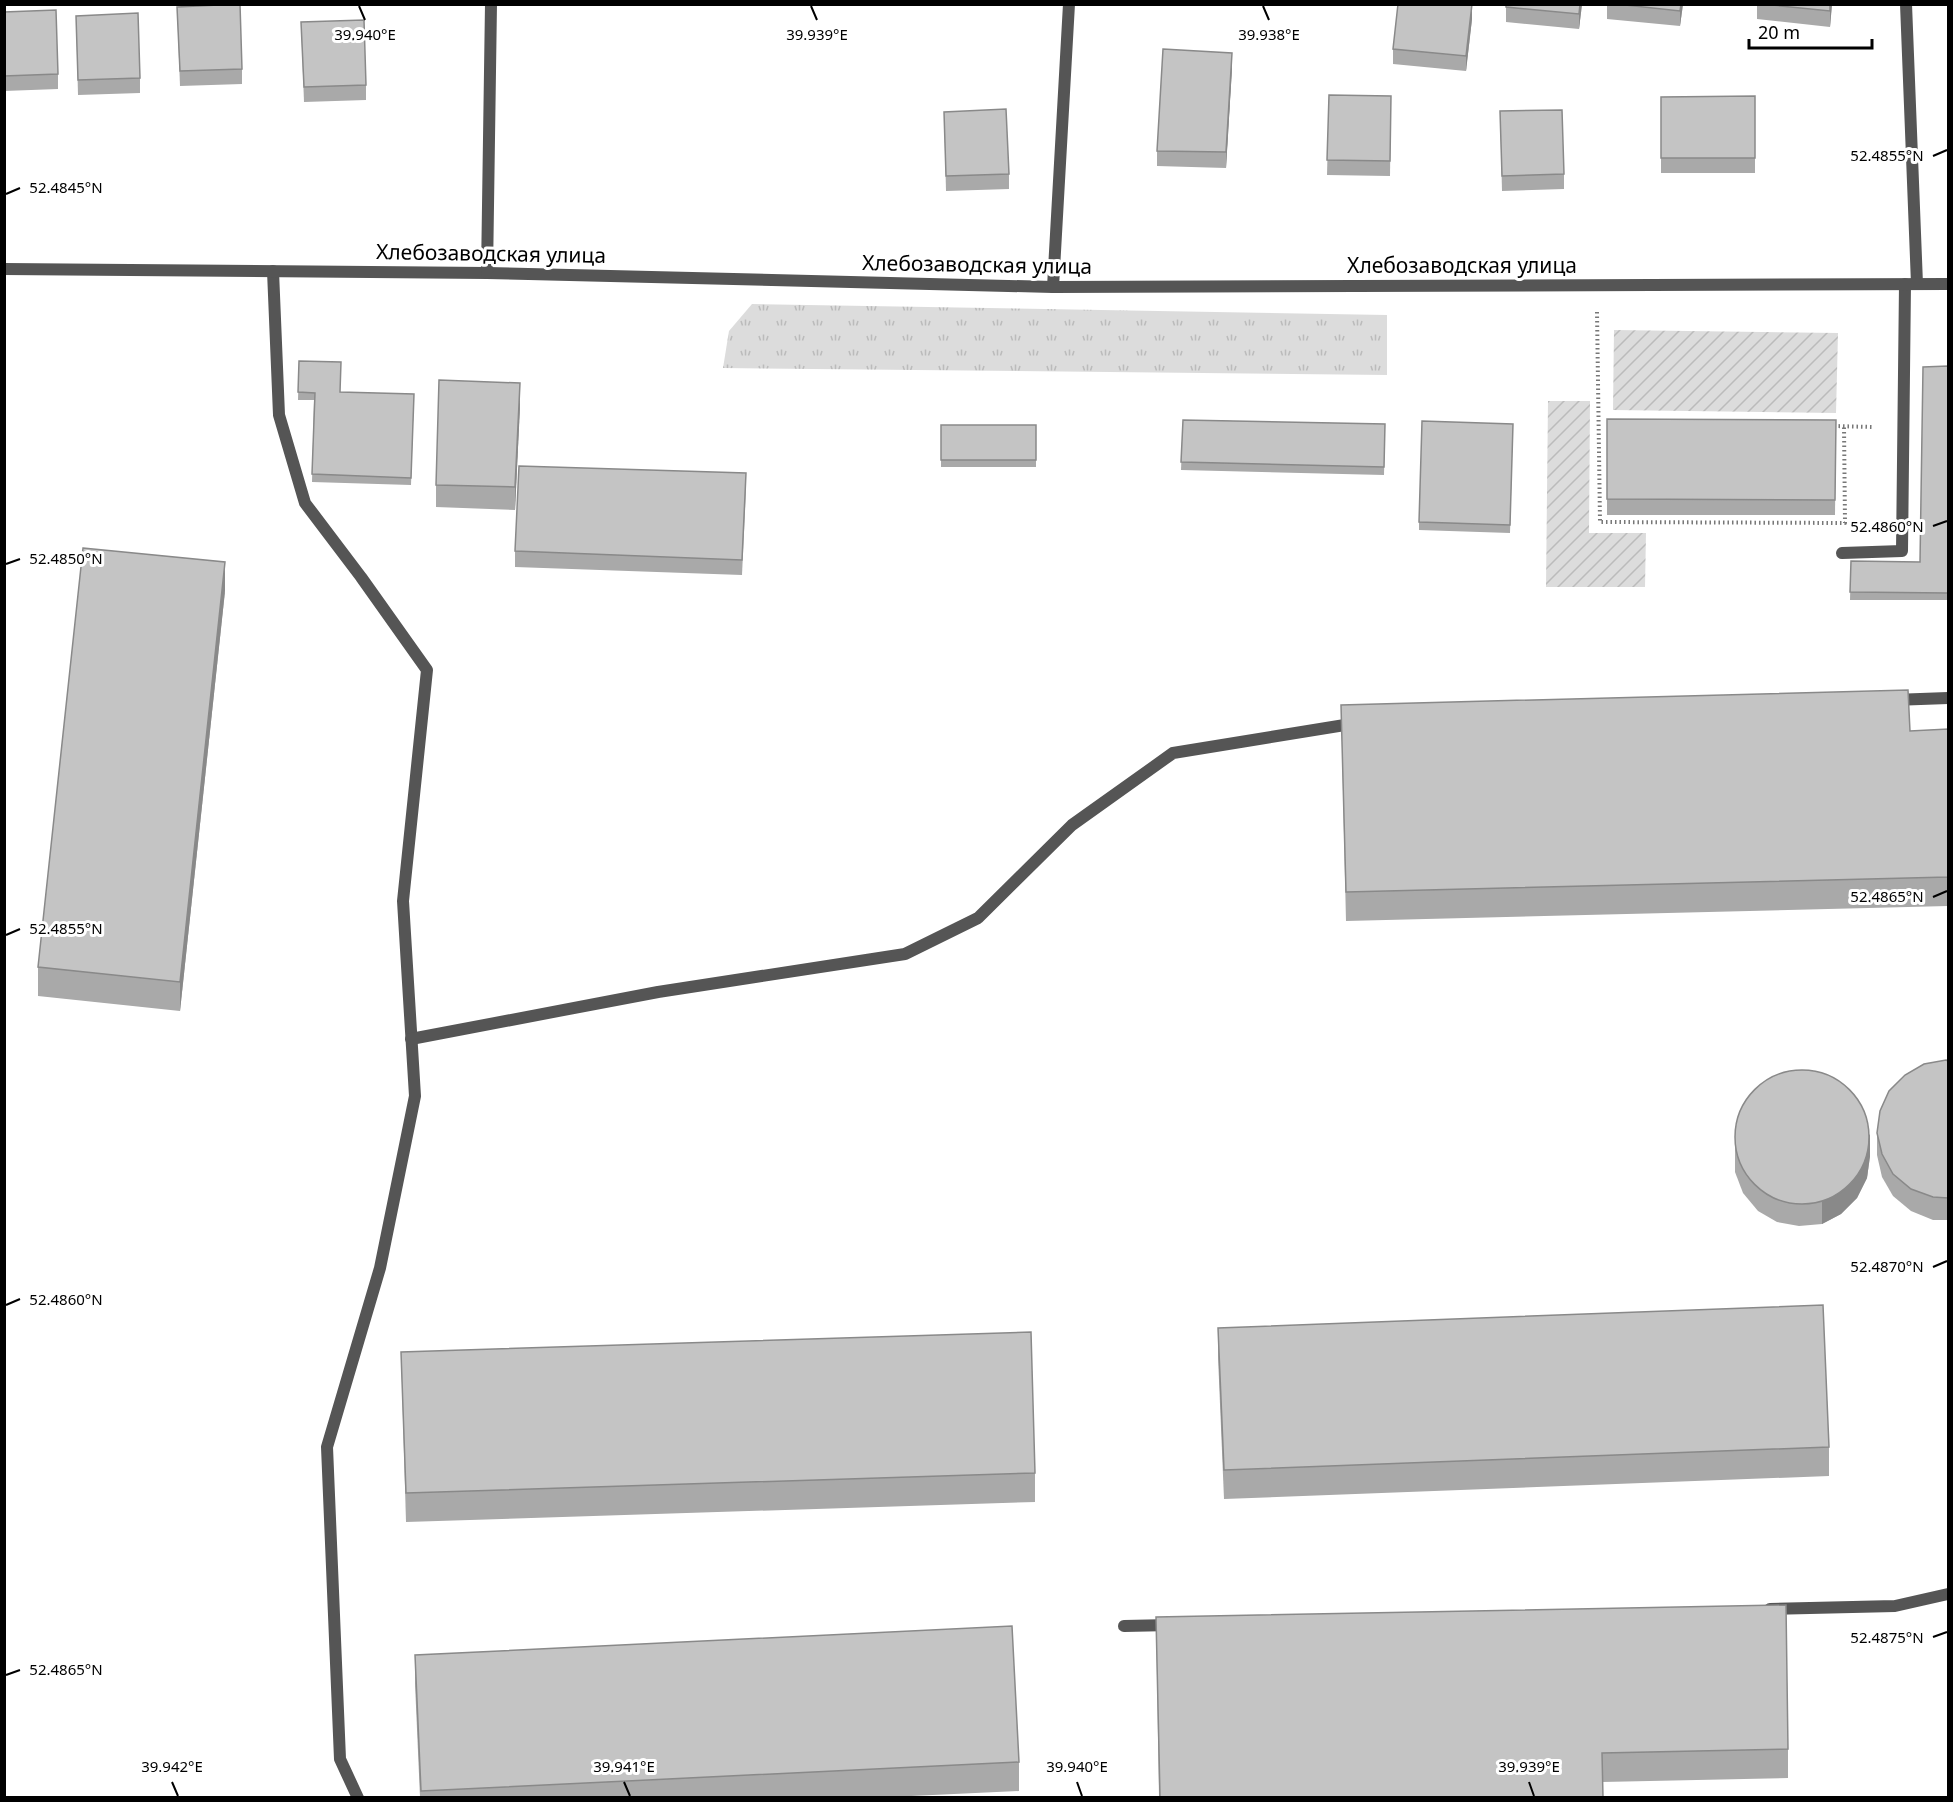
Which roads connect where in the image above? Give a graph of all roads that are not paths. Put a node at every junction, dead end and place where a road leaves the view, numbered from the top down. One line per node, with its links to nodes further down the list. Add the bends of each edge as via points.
1 (491, 4): 6 (street)
2 (1069, 4): 9 (street)
3 (1906, 4): 7 (street)
4 (4, 269): 5 (street, Хлебозаводская улица)
5 (273, 271): 6 (street, Хлебозаводская улица); 14 (street, via 279,415 305,503 427,670 403,901)
6 (488, 273): 9 (street, Хлебозаводская улица)
7 (1911, 284): 8 (street, Хлебозаводская улица); 9 (street, Хлебозаводская улица); 10 (street, via 1902,552)
8 (1948, 284)
9 (1053, 287)
10 (1842, 553)
11 (1948, 698): 12 (street)
12 (1878, 701)
13 (1373, 720): 14 (street, via 1173,753 1072,825 978,918 905,954 658,992)
14 (411, 1039): 19 (street, via 415,1096 380,1268 327,1447 340,1759)
15 (1948, 1594): 16 (street, via 1895,1606)
16 (1752, 1609)
17 (1184, 1624): 18 (street)
18 (1124, 1626)
19 (358, 1797)

